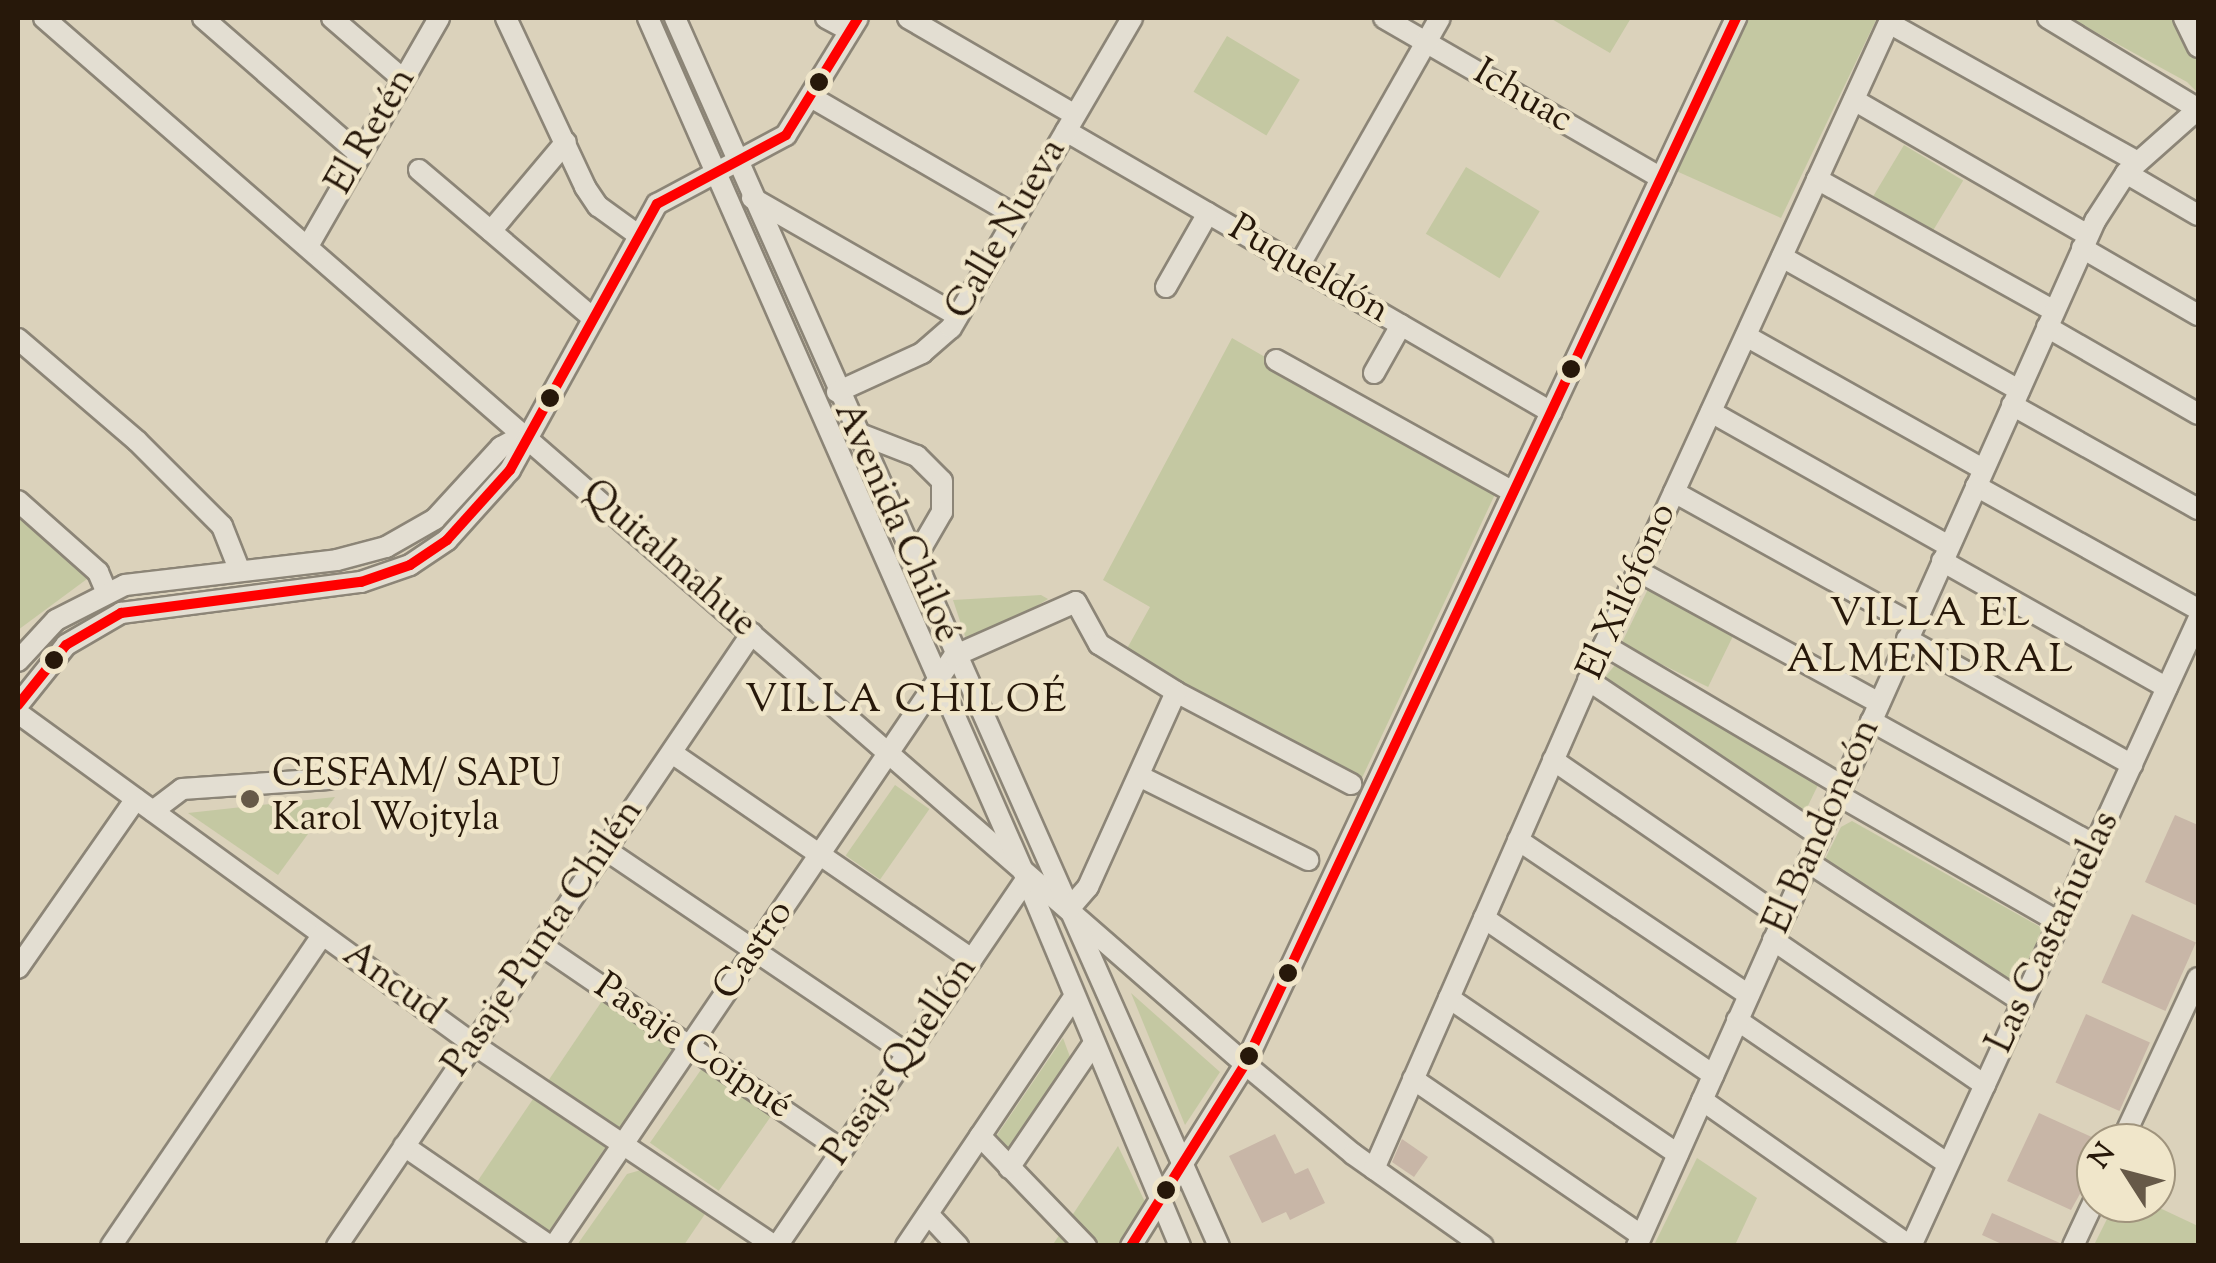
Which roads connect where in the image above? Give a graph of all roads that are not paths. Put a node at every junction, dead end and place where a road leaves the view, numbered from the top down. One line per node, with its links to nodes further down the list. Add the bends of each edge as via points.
1 (202, 18): 26 (street)
2 (332, 18): 20 (street)
3 (439, 18): 20 (street, El Retén)
4 (506, 18): 25 (street)
5 (648, 18): 28 (street, Avenida Chiloé)
6 (675, 18): 28 (street, Avenida Chiloé)
7 (826, 18): 17 (street)
8 (908, 18): 24 (street, Puqueldón)
9 (1132, 18): 24 (street, Calle Nueva)
10 (1384, 18): 18 (street, Ichuac)
11 (1440, 18): 18 (street)
12 (1736, 18): 30 (street)
13 (2048, 18): 23 (street)
14 (2184, 18): 19 (street)
15 (1890, 20): 22 (street, El Xilófono); 27 (street)
16 (54, 21): 39 (street, Quitalmahue)
17 (854, 24): 21 (street)
18 (1426, 42): 30 (street, Ichuac); 41 (street)
19 (2198, 47)
20 (403, 80): 26 (street, El Retén)
21 (812, 97): 28 (street, via 786,135); 35 (street)
22 (1854, 100): 31 (street, El Xilófono); 38 (street)
23 (2198, 109): 27 (street, El Bandoneón)
24 (1070, 123): 33 (street, Puqueldón); 35 (street, Calle Nueva)
25 (566, 142): 36 (street); 37 (street, via 598,206)
26 (360, 155): 39 (street, El Retén)
27 (2131, 167): 34 (street); 38 (street, El Bandoneón)
28 (728, 168): 32 (street, Avenida Chiloé); 37 (street, via 665,198); 77 (street, Avenida Chiloé)
29 (420, 170): 36 (street)
30 (1661, 178): 54 (street)
31 (1818, 179): 40 (street, El Xilófono); 46 (street)
32 (752, 198): 44 (street); 52 (street, Avenida Chiloé)
33 (1208, 213): 41 (street, Puqueldón); 42 (street)
34 (2198, 215)
35 (1016, 216): 44 (street, Calle Nueva)
36 (491, 231): 45 (street)
37 (638, 235): 45 (street)
38 (2085, 242): 43 (street); 46 (street, El Bandoneón)
39 (308, 246): 58 (street, Quitalmahue)
40 (1782, 257): 48 (street, El Xilófono); 53 (street)
41 (1299, 266): 47 (street, Puqueldón)
42 (1166, 287)
43 (2198, 315)
44 (958, 316): 52 (street, Calle Nueva, via 922,353)
45 (592, 317): 58 (street)
46 (2050, 319): 53 (street, El Bandoneón); 56 (street)
47 (1401, 324): 51 (street); 54 (street, Puqueldón)
48 (1746, 336): 55 (street, El Xilófono); 59 (street)
49 (18, 339): 66 (street, via 137,441 222,526)
50 (1276, 360): 60 (street)
51 (1374, 373)
52 (837, 392): 57 (street, Avenida Chiloé)
53 (2015, 398): 59 (street, El Bandoneón); 63 (street)
54 (1551, 412): 60 (street)
55 (1711, 412): 61 (street, El Xilófono); 64 (street)
56 (2198, 414)
57 (855, 432): 65 (street, Avenida Chiloé); 65 (street, via 917,456 942,481 942,512)
58 (524, 436): 66 (street, via 501,447 453,503 400,541 337,560); 71 (street, Quitalmahue); 80 (street, via 510,470 478,512 410,564 340,586 121,613 66,646)
59 (1980, 477): 64 (street, El Bandoneón); 69 (street)
60 (1513, 492): 121 (street)
61 (1674, 492): 67 (street, El Xilófono); 72 (street)
62 (18, 501): 68 (street, via 98,572)
63 (2198, 509)
64 (1946, 554): 72 (street, El Bandoneón); 78 (street)
65 (913, 562): 74 (street, Avenida Chiloé)
66 (239, 569): 68 (street)
67 (1638, 571): 73 (street, El Xilófono); 81 (street)
68 (106, 591): 75 (street, via 56,620)
69 (2198, 609)
70 (2198, 620): 78 (street, Las Castañuelas)
71 (752, 632): 83 (street, Pasaje Punta Chilén); 84 (street, Quitalmahue)
72 (1910, 632): 81 (street, El Bandoneón); 86 (street)
73 (1604, 645): 76 (street, El Xilófono); 90 (street)
74 (954, 656): 77 (street, Castro); 79 (street, via 1076,602 1099,644); 100 (street, Avenida Chiloé)
75 (18, 661)
76 (1588, 680): 85 (street, El Xilófono); 92 (street)
77 (938, 684): 84 (street, Castro); 99 (street, Avenida Chiloé)
78 (2167, 688): 86 (street, Las Castañuelas)
79 (1176, 692): 87 (street); 89 (street)
80 (18, 705)
81 (1875, 712): 90 (street, El Bandoneón); 94 (street)
82 (18, 713): 91 (street, Ancud)
83 (672, 753): 95 (street, Pasaje Punta Chilén); 96 (street)
84 (891, 754): 96 (street, Castro); 99 (street, Quitalmahue)
85 (1553, 760): 93 (street, El Xilófono); 102 (street)
86 (2132, 765): 94 (street, Las Castañuelas)
87 (1139, 776): 97 (street); 100 (street, via 1088,886)
88 (329, 779): 91 (street, via 182,789)
89 (1351, 784)
90 (1840, 790): 92 (street, El Bandoneón); 103 (street)
91 (145, 805): 104 (street, Ancud); 109 (street)
92 (1820, 836): 98 (street, El Bandoneón)
93 (1518, 840): 101 (street, El Xilófono); 111 (street)
94 (2095, 844): 103 (street, Las Castañuelas)
95 (606, 850): 106 (street, Pasaje Punta Chilén); 107 (street)
96 (821, 855): 107 (street, Castro); 108 (street)
97 (1308, 860)
98 (1808, 862): 102 (street, El Bandoneón); 114 (street)
99 (1025, 875): 100 (street, Quitalmahue); 108 (street, Pasaje Quellón); 113 (street, Avenida Chiloé)
100 (1069, 909): 121 (street, Quitalmahue); 132 (street, Avenida Chiloé)
101 (1484, 918): 112 (street, El Xilófono); 122 (street)
102 (1783, 918): 105 (street, El Bandoneón)
103 (2059, 922): 114 (street, Las Castañuelas)
104 (322, 935): 117 (street, Ancud); 142 (street)
105 (1773, 940): 111 (street, El Bandoneón); 124 (street)
106 (541, 945): 117 (street, Pasaje Punta Chilén); 118 (street, Pasaje Coipué)
107 (755, 951): 118 (street, Castro); 120 (street)
108 (972, 959): 120 (street, Pasaje Quellón)
109 (18, 968)
110 (2198, 978): 116 (street)
111 (1749, 994): 115 (street, El Bandoneón)
112 (1448, 998): 123 (street, El Xilófono); 131 (street)
113 (1072, 1000): 119 (street, Avenida Chiloé); 127 (street)
114 (2023, 1002): 124 (street, Las Castañuelas)
115 (1737, 1020): 122 (street, El Bandoneón); 133 (street)
116 (2189, 1021): 126 (street)
117 (473, 1044): 128 (street, Ancud); 129 (street, Pasaje Punta Chilén)
118 (690, 1046): 128 (street, Castro); 130 (street, Pasaje Coipué)
119 (1092, 1046): 134 (street); 136 (street, Avenida Chiloé)
120 (907, 1054): 130 (street, Pasaje Quellón)
121 (1245, 1064): 132 (street); 135 (street, Quitalmahue)
122 (1713, 1075): 125 (street, El Bandoneón)
123 (1413, 1079): 135 (street, El Xilófono); 139 (street)
124 (1985, 1085): 133 (street, Las Castañuelas)
125 (1702, 1100): 131 (street, El Bandoneón); 151 (street)
126 (2132, 1123)
127 (980, 1136): 134 (street); 137 (street)
128 (624, 1144): 143 (street, Castro); 144 (street, Ancud)
129 (404, 1146): 141 (street, Pasaje Punta Chilén); 143 (street)
130 (842, 1150): 144 (street, Pasaje Quellón)
131 (1678, 1154): 139 (street, El Bandoneón)
132 (1182, 1163): 136 (street); 149 (street, Avenida Chiloé)
133 (1948, 1164): 151 (street, Las Castañuelas)
134 (1009, 1168): 146 (street)
135 (1374, 1169): 150 (street, Quitalmahue)
136 (1160, 1202): 147 (street); 148 (street, Avenida Chiloé)
137 (928, 1214): 140 (street); 145 (street)
138 (2084, 1223): 152 (street)
139 (1639, 1240)
140 (913, 1242)
141 (340, 1244)
142 (110, 1246)
143 (552, 1246)
144 (776, 1246)
145 (958, 1246)
146 (1086, 1246)
147 (1131, 1246)
148 (1180, 1246)
149 (1219, 1246)
150 (1483, 1246)
151 (1910, 1246)
152 (2073, 1246)

